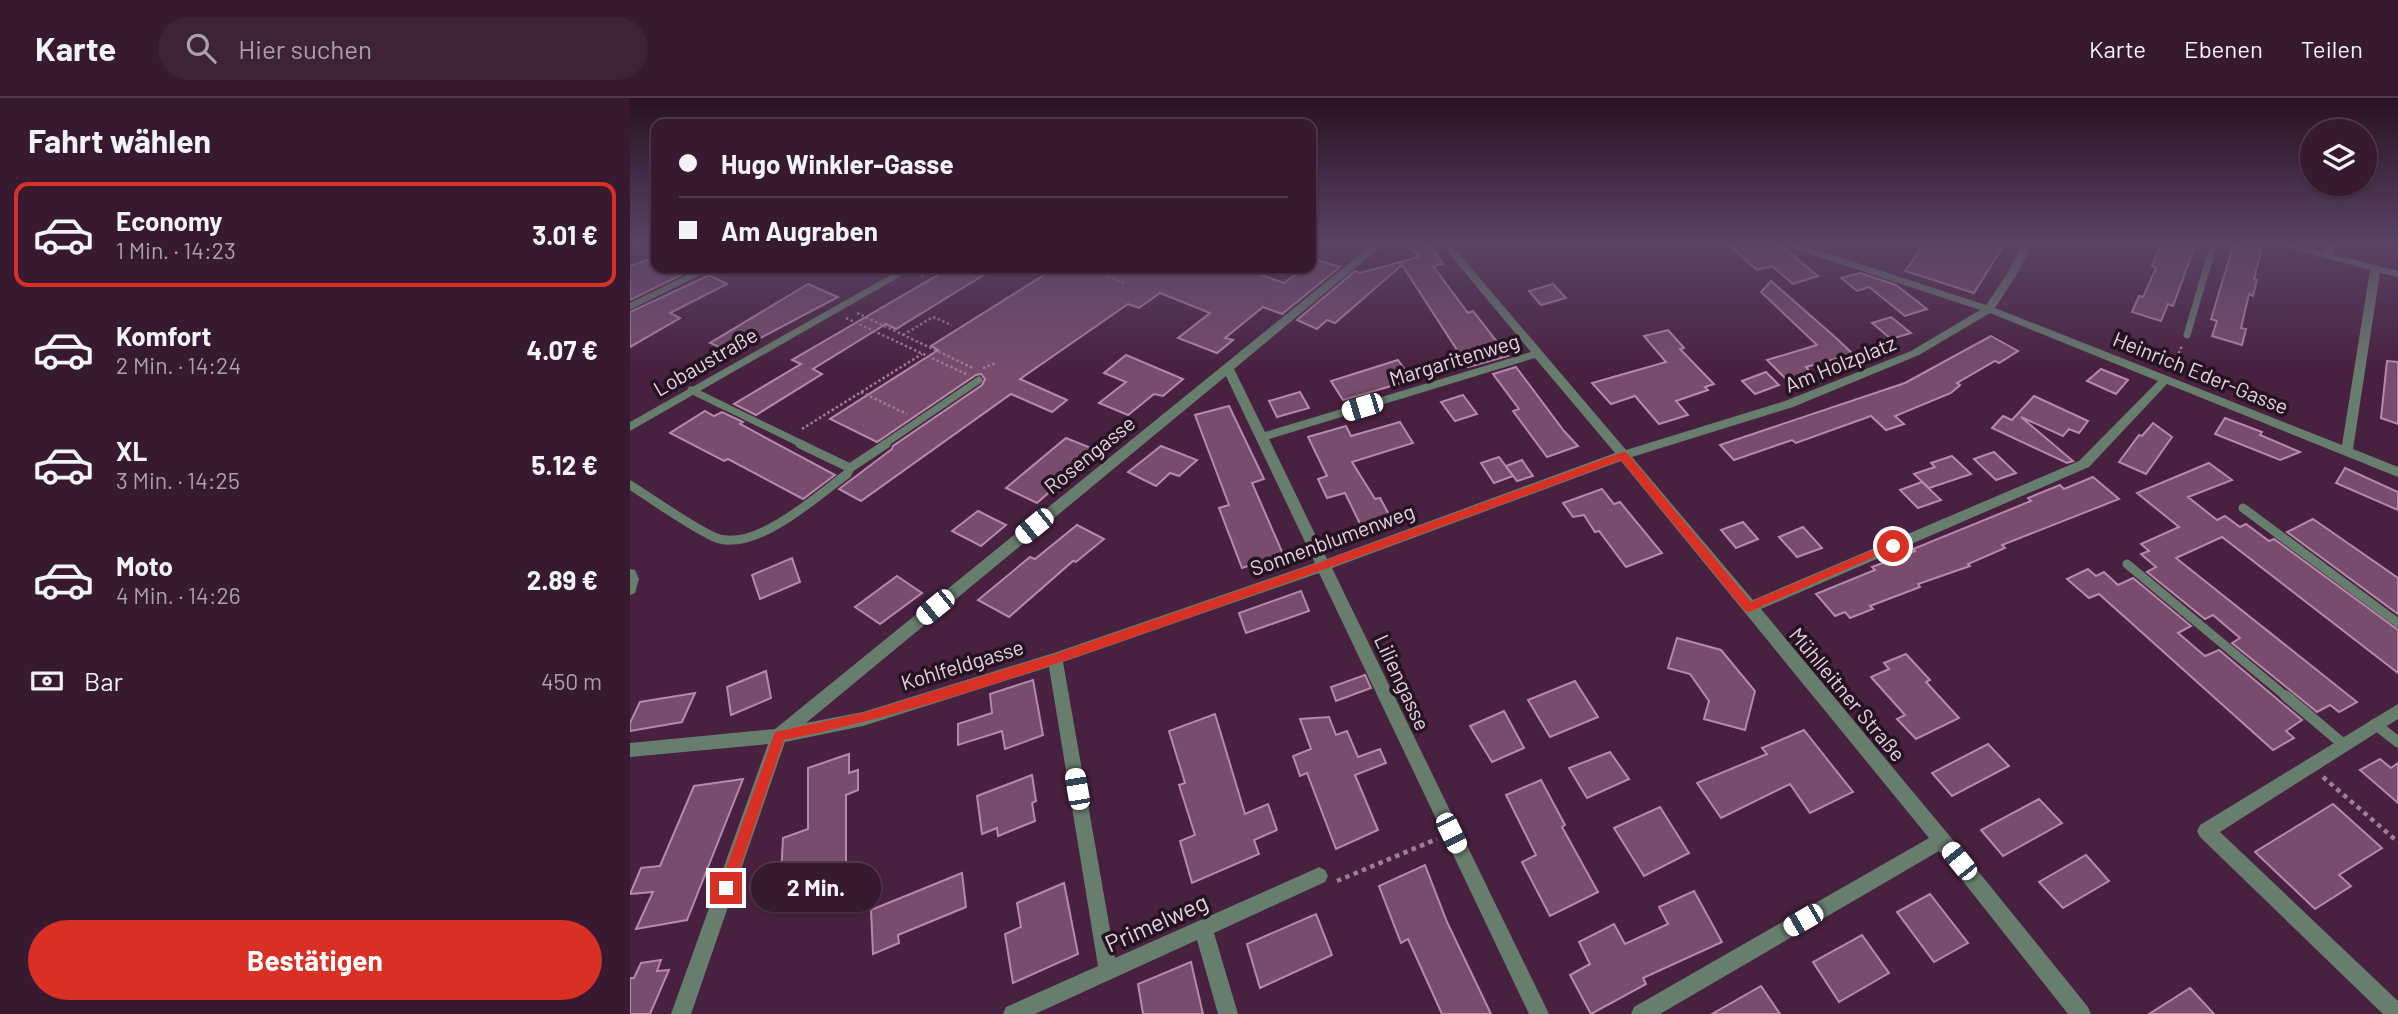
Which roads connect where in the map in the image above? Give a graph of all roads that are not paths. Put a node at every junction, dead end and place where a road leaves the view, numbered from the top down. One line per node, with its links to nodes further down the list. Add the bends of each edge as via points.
1 (673, 286): 9 (street)
2 (878, 286): 16 (street, Lobaustraße)
3 (1328, 286): 13 (street, Rosengasse)
4 (1481, 286): 12 (street, Mühlleitner Straße)
5 (1918, 286): 10 (street, Heinrich Eder-Gasse)
6 (2004, 286): 10 (street, Am Holzplatz)
7 (2201, 286): 11 (lane)
8 (2373, 286): 19 (street)
9 (630, 307)
10 (1989, 309): 14 (street, Heinrich Eder-Gasse); 20 (street, Am Holzplatz, via 1915,353 1789,404)
11 (2187, 335)
12 (1538, 353): 18 (street, Margaritenweg); 20 (street, Mühlleitner Straße)
13 (1228, 368): 18 (street, Liliengasse); 34 (street, Rosengasse)
14 (2166, 379): 19 (street, Heinrich Eder-Gasse); 29 (street, via 2084,464)
15 (979, 380): 21 (lane)
16 (691, 390): 17 (street, Lobaustraße); 21 (lane)
17 (630, 427)
18 (1261, 437): 26 (street, Liliengasse)
19 (2347, 450): 22 (street, Heinrich Eder-Gasse)
20 (1623, 455): 26 (street, Sonnenblumenweg); 29 (street, Mühlleitner Straße)
21 (850, 468): 23 (lane, via 780,523 740,540 716,538)
22 (2398, 472)
23 (630, 485)
24 (2243, 508): 30 (lane)
25 (2127, 564): 36 (lane)
26 (1325, 565): 31 (street, Sonnenblumenweg); 45 (street, Liliengasse)
27 (630, 574): 28 (street)
28 (630, 589)
29 (1749, 608): 38 (street, Mühlleitner Straße)
30 (2398, 624)
31 (1055, 659): 34 (street, Kohlfeldgasse, via 863,719); 41 (street, Kohlfeldgasse)
32 (2398, 710): 33 (street)
33 (2375, 724): 35 (lane); 36 (street)
34 (779, 736): 37 (street); 42 (street)
35 (2398, 742)
36 (2343, 744): 48 (street, via 2206,831)
37 (630, 750)
38 (1942, 840): 46 (street); 47 (street, Mühlleitner Straße)
39 (1319, 876): 40 (street, Primelweg)
40 (1203, 927): 41 (street, Primelweg); 44 (street)
41 (1108, 970): 43 (street, Primelweg)
42 (681, 1014)
43 (1013, 1014)
44 (1228, 1014)
45 (1539, 1014)
46 (1642, 1014)
47 (2081, 1014)
48 (2397, 1014)

